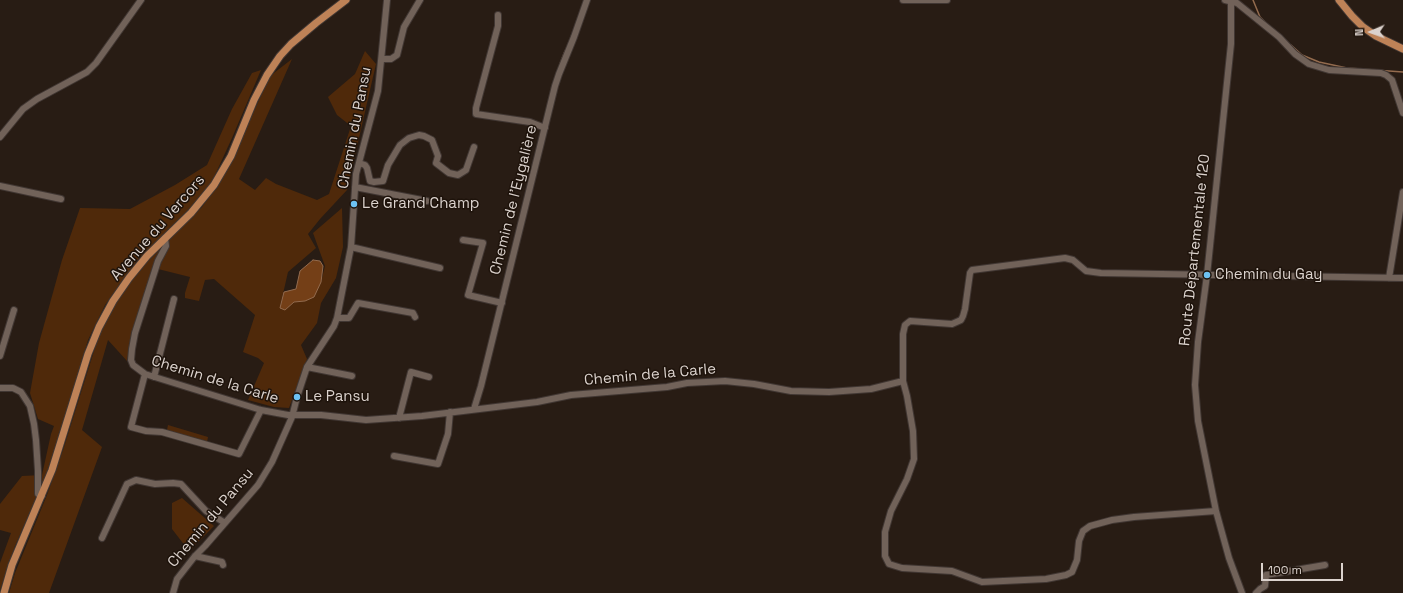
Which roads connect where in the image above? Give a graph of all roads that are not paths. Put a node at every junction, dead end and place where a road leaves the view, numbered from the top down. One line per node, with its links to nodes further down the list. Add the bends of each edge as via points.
1 (141, 0): 15 (street, via 87,72 23,109)
2 (346, 0): 23 (main road, Avenue du Vercors, via 280,56 254,100 231,156 214,185)
3 (387, 0): 12 (street, Chemin du Pansu)
4 (420, 0): 12 (street, via 404,28 397,55 391,59)
5 (587, 0): 14 (street, Chemin de l'Eygalière, via 559,74)
6 (903, 0): 7 (street)
7 (947, 0)
8 (1229, 0): 13 (street, via 1237,3 1309,64 1329,70 1386,74 1392,80); 27 (street, Route Départementale 120, via 1231,44)
9 (1339, 0): 11 (main road, via 1364,27)
10 (498, 14): 14 (street, via 498,26 476,114 530,122)
11 (1403, 49)
12 (382, 59): 17 (street, Chemin du Pansu, via 378,91)
13 (1403, 113)
14 (545, 128): 31 (street, Chemin de l'Eygalière)
15 (0, 137)
16 (474, 147): 17 (street, via 466,170 458,175 449,173 436,162 438,156 434,144 424,136 413,136 400,145 388,165 383,181 370,181 367,168)
17 (359, 163): 19 (street, Chemin du Pansu)
18 (0, 186): 21 (street)
19 (355, 187): 22 (street); 25 (street, Chemin du Pansu)
20 (1403, 192): 28 (street)
21 (61, 199)
22 (427, 202)
23 (165, 238): 37 (street, Chemin de la Carle, via 166,246 152,278 132,349 133,365); 49 (main road, Avenue du Vercors, via 129,278 99,327)
24 (463, 240): 31 (street, via 482,243 468,295)
25 (351, 247): 26 (street); 34 (street, Chemin du Pansu)
26 (440, 268)
27 (1206, 275): 28 (street); 41 (street, via 1090,272 1073,260 1065,258 972,270 961,320 952,324 910,321 905,325); 50 (street, Route Départementale 120, via 1195,385 1198,421)
28 (1389, 278): 29 (street)
29 (1403, 278)
30 (174, 299): 39 (street)
31 (502, 303): 44 (street, Chemin de l'Eygalière)
32 (14, 310): 35 (street)
33 (415, 317): 34 (street, via 412,313 358,303 349,318)
34 (337, 318): 36 (street, Chemin du Pansu)
35 (0, 356)
36 (307, 367): 38 (street); 46 (street, Chemin du Pansu)
37 (145, 374): 39 (street, Chemin de la Carle); 43 (street, via 131,427 162,432 239,454)
38 (352, 376)
39 (154, 377): 43 (street, Chemin de la Carle)
40 (429, 377): 47 (street, via 411,372)
41 (903, 381): 44 (street, Chemin de la Carle, via 871,389 829,392 791,391 736,382 702,382 571,395); 50 (street, via 913,431 914,459 891,511 885,532 885,556 889,564 902,568 952,571 990,583 1052,578 1072,572 1079,541 1083,531 1090,526 1134,517)
42 (0, 388): 49 (street, via 13,388 21,392 30,406 34,424 38,494)
43 (261, 410): 46 (street, Chemin de la Carle)
44 (474, 410): 45 (street, Chemin de la Carle)
45 (450, 412): 47 (street, Chemin de la Carle); 48 (street, via 448,434 438,464)
46 (292, 415): 47 (street, Chemin de la Carle, via 366,420); 51 (street, Chemin du Pansu, via 272,462 258,485)
47 (399, 418)
48 (394, 456)
49 (42, 496): 56 (main road, Avenue du Vercors, via 12,565)
50 (1216, 511): 58 (street, Route Départementale 120)
51 (225, 523): 52 (street, via 206,511 181,484 155,484 136,480 128,484); 53 (street, Chemin du Pansu)
52 (102, 538)
53 (195, 556): 54 (street, via 222,562); 57 (street, Chemin du Pansu, via 177,579)
54 (223, 565)
55 (1325, 565): 59 (street, via 1266,575 1265,586)
56 (4, 593)
57 (173, 593)
58 (1242, 593)
59 (1256, 593)

